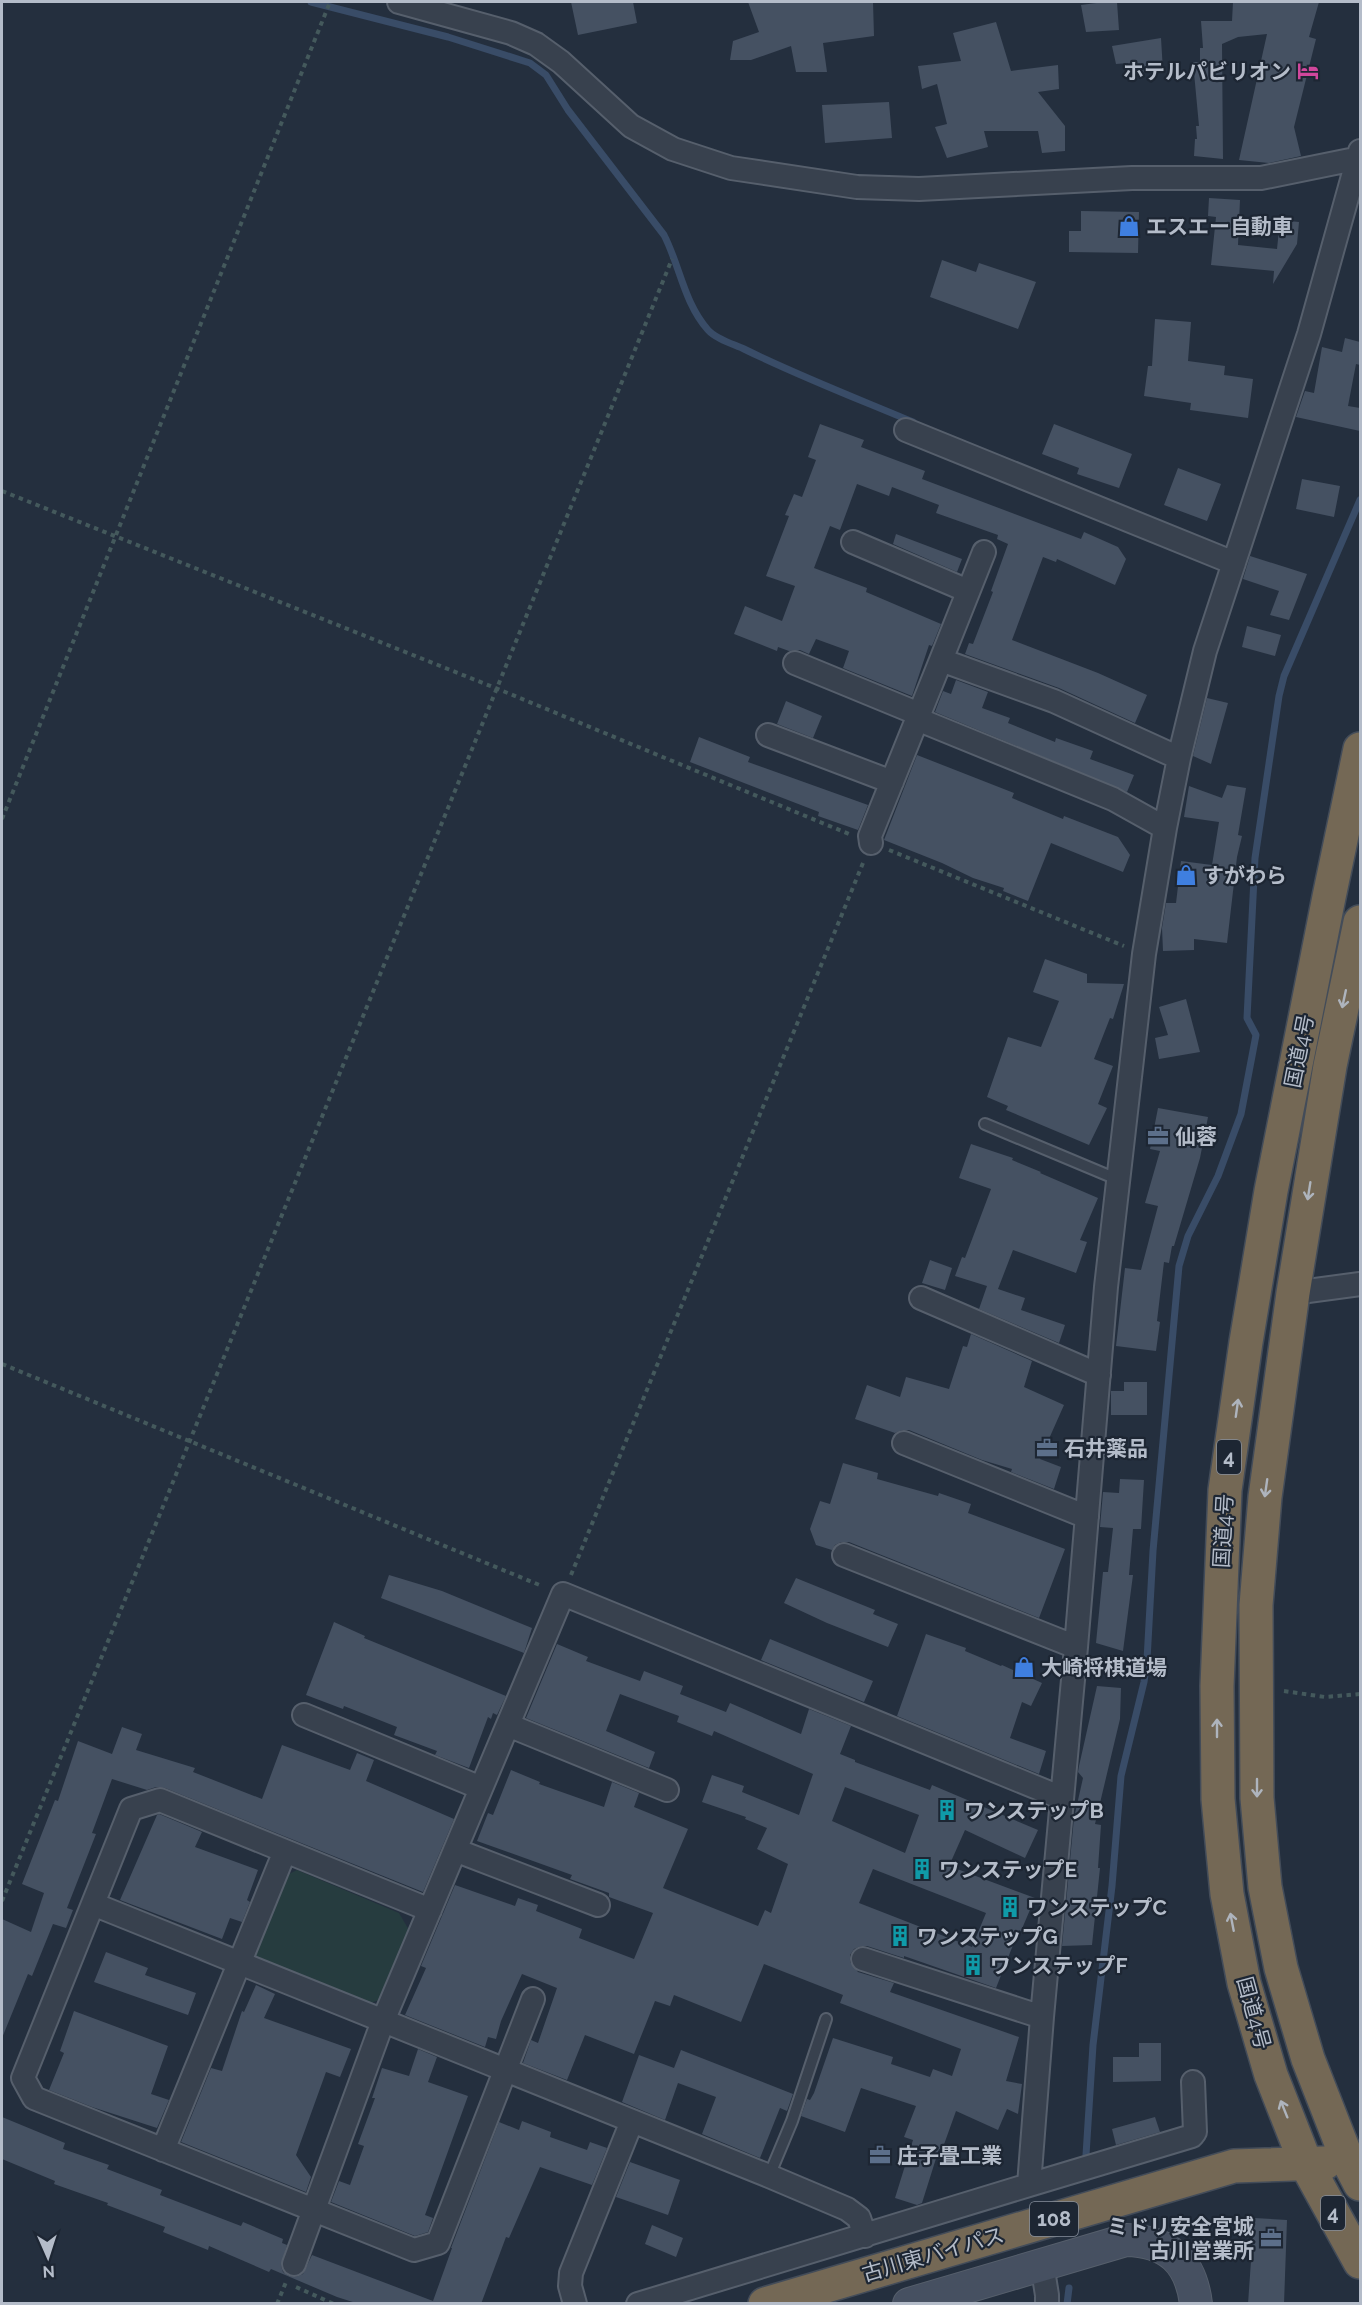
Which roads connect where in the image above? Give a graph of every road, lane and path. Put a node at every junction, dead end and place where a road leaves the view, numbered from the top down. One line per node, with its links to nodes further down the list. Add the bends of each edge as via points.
1 (330, 2): 7 (path)
2 (399, 2): 3 (street, via 512,33 536,44 631,126 673,149 731,168 856,188 919,189 1132,178 1261,178)
3 (1360, 156): 10 (street, via 1309,334)
4 (672, 259): 14 (path)
5 (906, 430): 10 (street)
6 (2, 491): 7 (path)
7 (116, 537): 14 (path); 20 (path)
8 (853, 542): 11 (street)
9 (984, 552): 11 (street)
10 (1234, 563): 18 (street, via 1205,651)
11 (968, 591): 12 (street)
12 (941, 660): 15 (street); 18 (street, via 1054,701)
13 (795, 663): 15 (street)
14 (498, 689): 22 (path); 32 (path)
15 (918, 717): 19 (street); 21 (street, via 1113,799)
16 (768, 735): 19 (street)
17 (1360, 749): 61 (highway, 国道4号 / 4, one-way to 17, via 1271,2075 1244,1983 1227,1894 1218,1799 1220,1610 1225,1490 1263,1237)
18 (1179, 758): 21 (street)
19 (892, 782): 22 (street, via 870,836)
20 (2, 819)
21 (1165, 828): 24 (street)
22 (871, 843): 24 (path); 36 (path)
23 (1360, 922): 28 (highway, 国道4号 / 4, one-way to 28, via 1330,1066)
24 (1144, 954): 26 (street)
25 (985, 1124): 26 (lane)
26 (1119, 1180): 31 (street)
27 (1360, 1284): 28 (street)
28 (1293, 1293): 38 (highway, 国道4号 / 4, one-way to 38, via 1265,1497 1256,1605)
29 (921, 1298): 31 (street)
30 (2, 1364): 32 (path)
31 (1099, 1375): 34 (street)
32 (189, 1441): 36 (path); 47 (path)
33 (904, 1443): 34 (street)
34 (1087, 1516): 37 (street)
35 (844, 1555): 37 (street)
36 (563, 1594): 41 (street); 44 (street)
37 (1076, 1647): 44 (street)
38 (1257, 1687): 39 (path, via 1324,1697); 62 (highway, 国道4号 / 4, one-way to 62, via 1257,1798 1265,1887 1281,1968 1308,2059)
39 (1360, 1694)
40 (304, 1715): 42 (street)
41 (508, 1725): 42 (street); 43 (street)
42 (481, 1788): 45 (street)
43 (667, 1790)
44 (1062, 1798): 54 (street)
45 (455, 1850): 49 (street); 50 (street)
46 (285, 1851): 48 (street, via 160,1800 131,1809); 50 (street); 52 (street)
47 (2, 1901)
48 (93, 1904): 52 (street); 60 (street, via 23,2078 34,2098)
49 (598, 1905)
50 (430, 1910): 56 (street)
51 (863, 1959): 54 (street)
52 (239, 1963): 56 (street); 60 (street)
53 (533, 2000): 57 (street)
54 (1042, 2016): 64 (street)
55 (826, 2019): 63 (lane)
56 (383, 2021): 57 (street); 65 (street)
57 (504, 2070): 59 (street); 65 (street, via 438,2243 414,2250)
58 (1193, 2082): 64 (street, via 1192,2136)
59 (632, 2121): 63 (street); 71 (street, via 571,2273)
60 (163, 2150): 65 (street)
61 (1306, 2164): 62 (highway, 古川東バイパス / 108); 67 (highway, 国道4号 / 4); 73 (highway, 古川東バイパス / 108, via 1234,2166)
62 (1356, 2169)
63 (769, 2176): 66 (street, via 847,2209 859,2218)
64 (1029, 2185): 66 (street)
65 (314, 2210): 69 (street)
66 (865, 2236): 72 (street)
67 (1360, 2262)
68 (1042, 2264): 74 (street); 75 (street); 76 (street, via 1113,2242 1142,2241 1169,2251 1182,2262)
69 (290, 2273): 70 (path)
70 (334, 2304)
71 (574, 2304)
72 (638, 2304)
73 (765, 2304)
74 (909, 2304)
75 (1047, 2304)
76 (1196, 2304)

